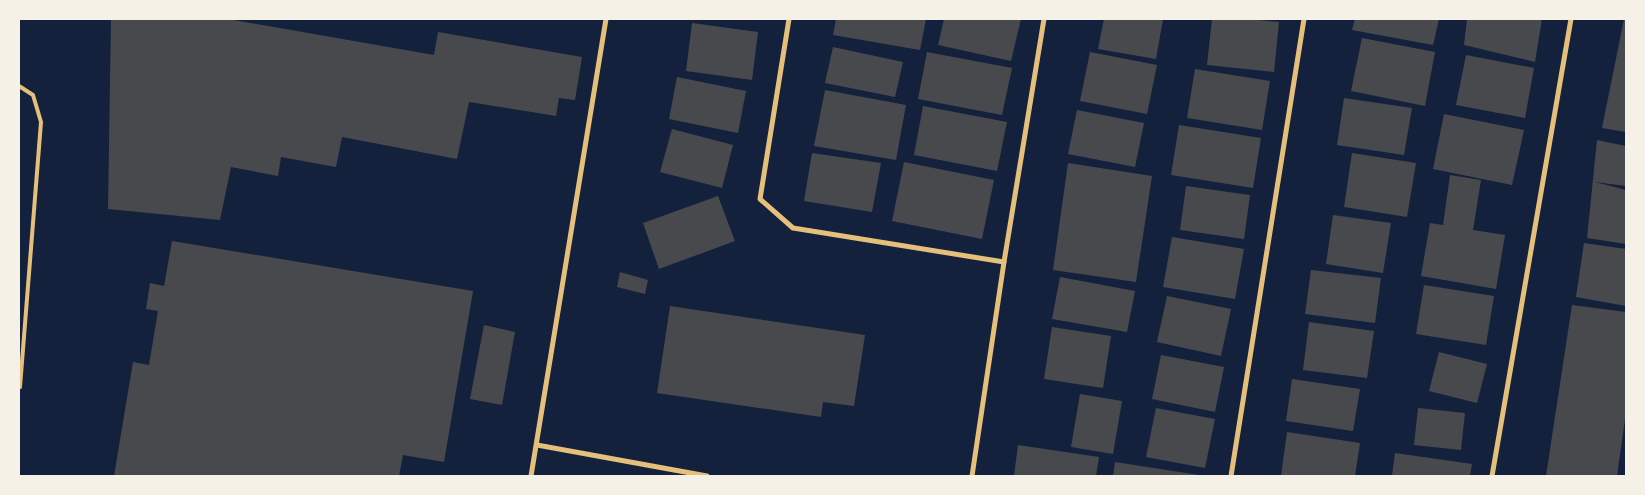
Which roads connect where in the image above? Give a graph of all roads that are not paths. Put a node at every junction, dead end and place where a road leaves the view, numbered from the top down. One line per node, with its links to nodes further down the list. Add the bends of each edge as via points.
1 (606, 19): 9 (street)
2 (789, 19): 7 (street, via 760,199 793,228)
3 (1044, 19): 7 (street)
4 (1304, 19): 13 (street)
5 (1570, 19): 14 (street)
6 (19, 86): 8 (lane, via 33,95 41,122)
7 (1004, 262): 12 (street)
8 (19, 386)
9 (537, 445): 10 (street); 11 (street)
10 (532, 476)
11 (707, 476)
12 (972, 476)
13 (1230, 476)
14 (1492, 476)

